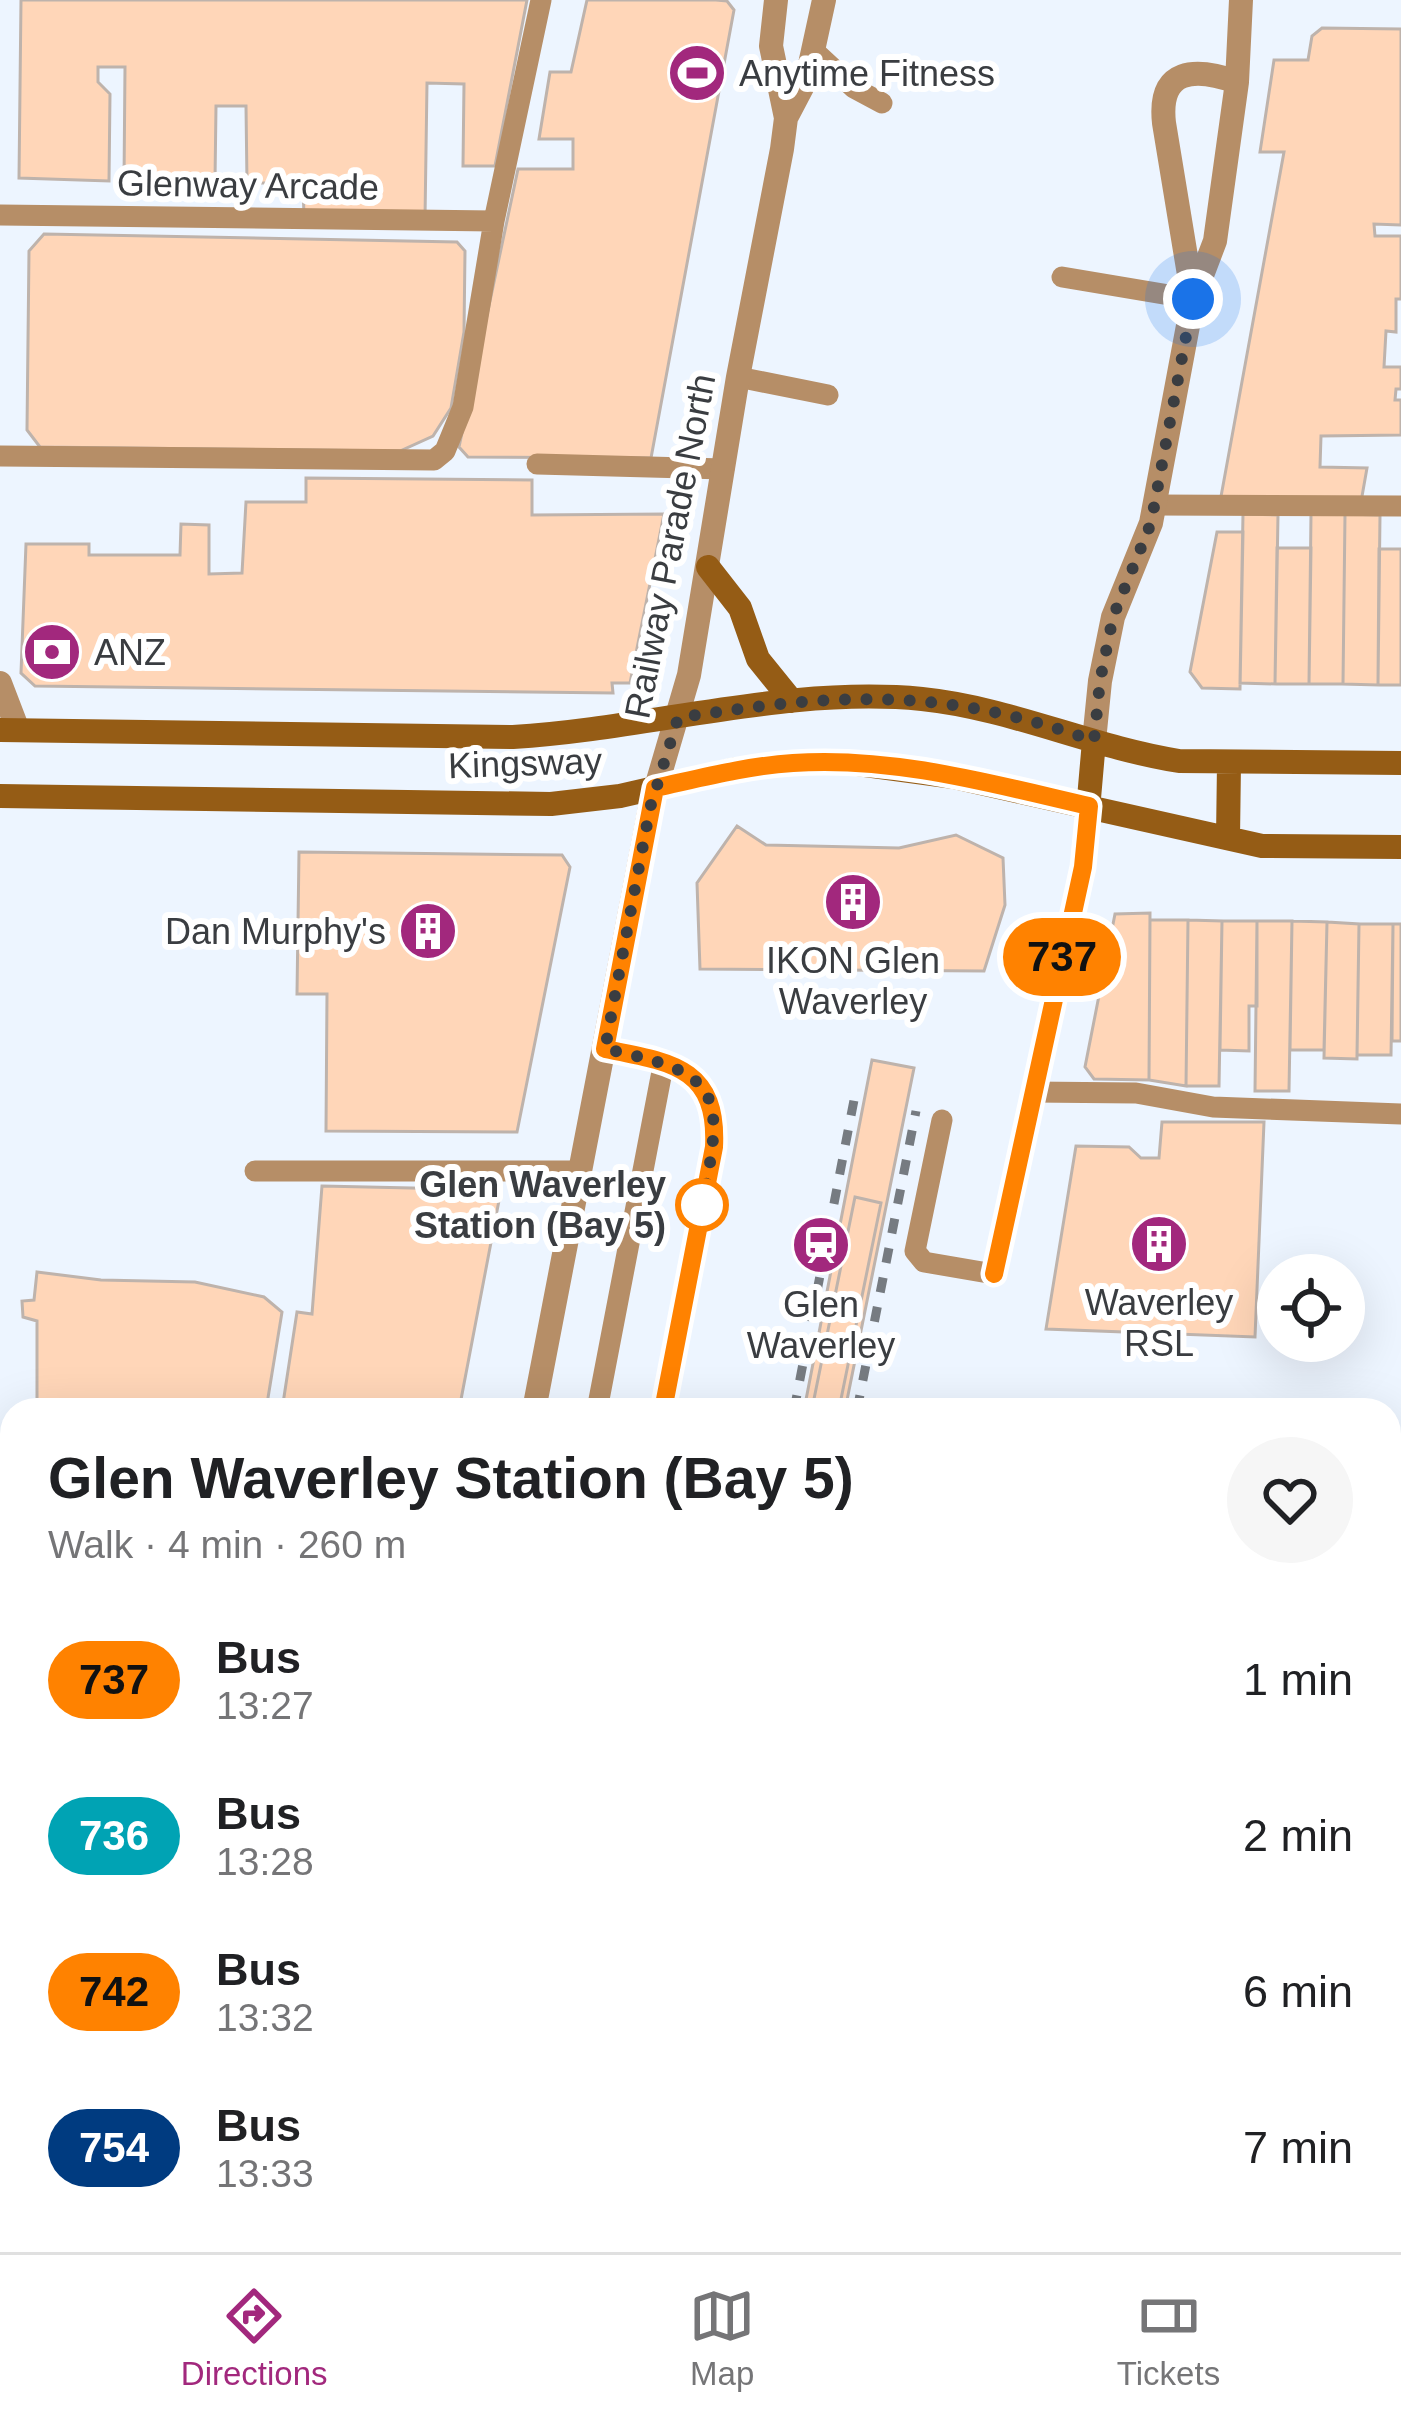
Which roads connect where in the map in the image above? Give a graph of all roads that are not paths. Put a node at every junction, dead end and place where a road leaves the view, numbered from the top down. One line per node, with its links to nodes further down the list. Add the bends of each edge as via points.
1 (541, 0): 10 (lane)
2 (776, 0): 8 (street, Railway Parade North, via 771,46)
3 (824, 0): 5 (street, Railway Parade North)
4 (1241, 0): 6 (street)
5 (813, 50): 7 (lane); 8 (street, Railway Parade North)
6 (1237, 82): 12 (street, via 1215,241); 12 (street, via 1195,73 1178,78 1164,96)
7 (882, 103)
8 (785, 118): 13 (street, Railway Parade North)
9 (0, 214): 10 (lane, Glenway Arcade)
10 (494, 221): 15 (lane, via 463,407 434,460)
11 (1062, 277): 12 (lane)
12 (1193, 299): 18 (street)
13 (738, 377): 14 (lane); 17 (street, Railway Parade North)
14 (828, 395)
15 (0, 456)
16 (537, 464): 17 (lane)
17 (724, 469): 20 (street, Railway Parade North)
18 (1155, 505): 19 (lane); 25 (street, via 1113,617)
19 (1401, 506)
20 (708, 567): 22 (street, via 740,608 758,659); 23 (street, Railway Parade North)
21 (0, 683): 24 (street)
22 (793, 701): 23 (street, Kingsway); 25 (street, Kingsway, via 943,702)
23 (678, 718): 24 (street, Kingsway, via 471,738); 28 (street, Railway Parade North)
24 (9, 730)
25 (1094, 741): 26 (street, Kingsway, via 1148,757); 30 (street)
26 (1229, 763): 27 (street, Kingsway); 31 (street)
27 (1401, 763)
28 (655, 788): 29 (street, Kingsway, via 550,804); 30 (street, Kingsway, via 753,767 843,762); 33 (street, Railway Parade North)
29 (0, 796)
30 (1089, 806): 31 (street, Kingsway); 35 (street)
31 (1228, 838): 32 (street, Kingsway)
32 (1401, 847)
33 (605, 1049): 34 (lane); 39 (street, Railway Parade North)
34 (664, 1061): 42 (lane); 43 (lane, via 704,1089 716,1118)
35 (1033, 1092): 36 (lane); 40 (street)
36 (1401, 1114)
37 (942, 1120): 40 (lane, via 915,1251 925,1262)
38 (255, 1171): 39 (lane)
39 (581, 1171): 41 (street, Railway Parade North)
40 (994, 1274)
41 (536, 1398)
42 (599, 1398)
43 (665, 1398)

